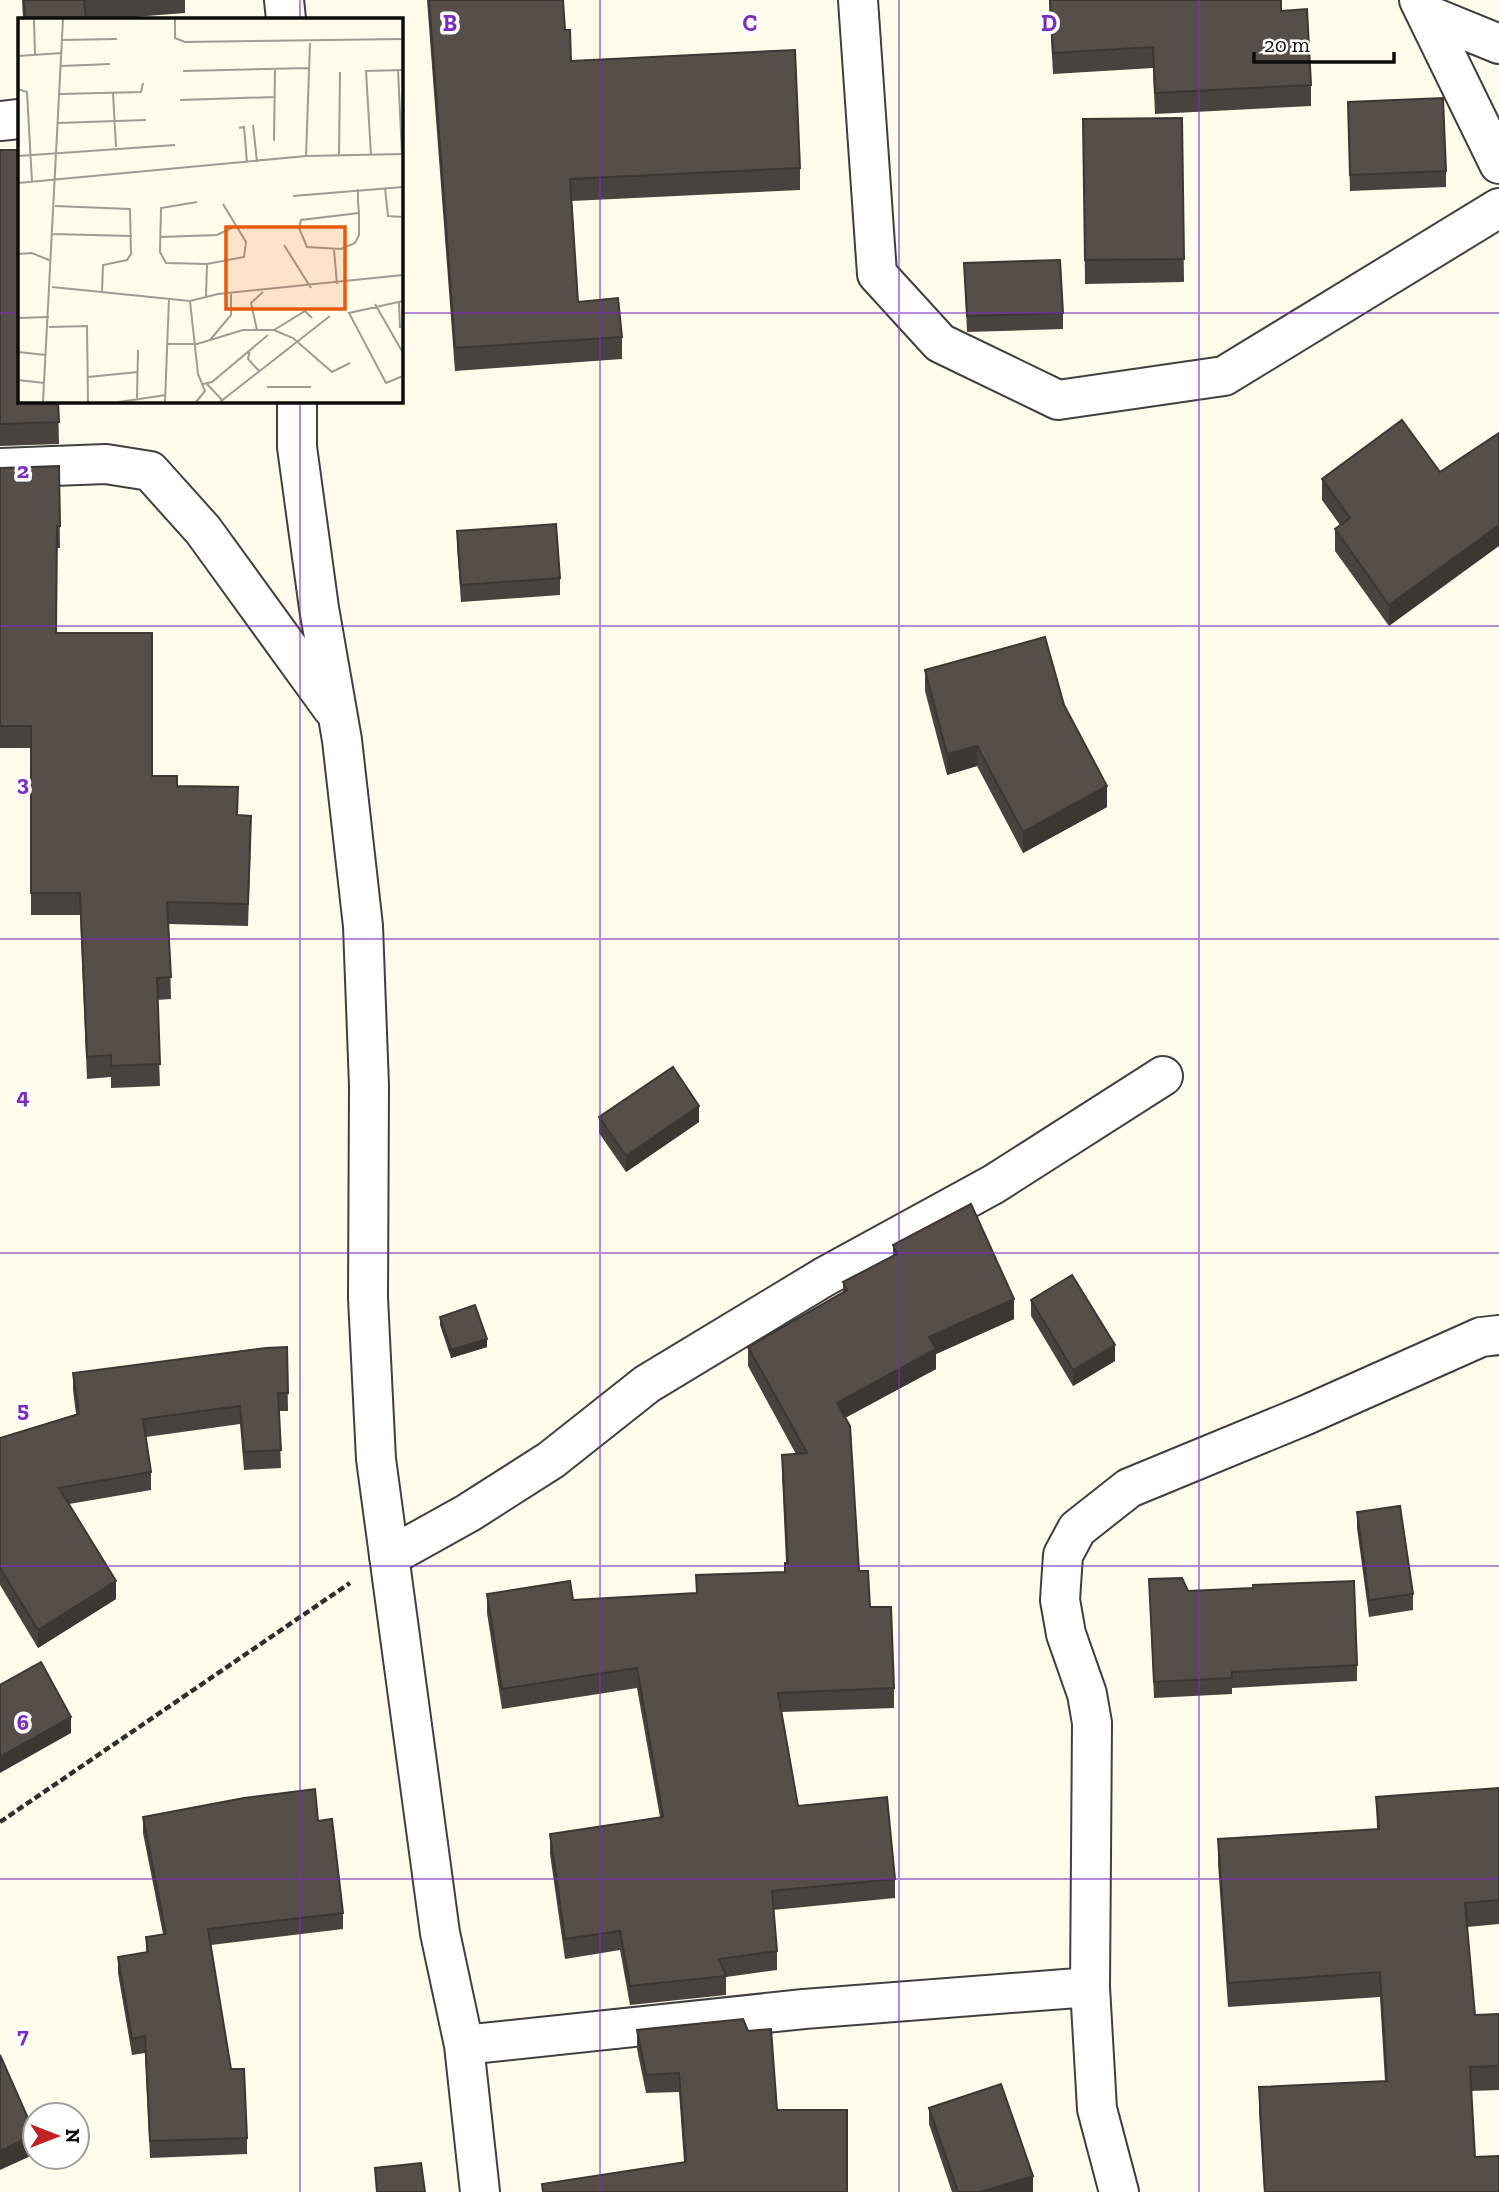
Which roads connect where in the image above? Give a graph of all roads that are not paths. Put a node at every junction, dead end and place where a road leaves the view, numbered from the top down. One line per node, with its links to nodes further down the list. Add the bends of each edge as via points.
1 (284, 0): 4 (street)
2 (858, 0): 9 (street, via 877,274 940,343 1058,400 1224,376)
3 (1423, 8): 5 (street); 8 (street)
4 (286, 18)
5 (1499, 44)
6 (18, 119): 7 (street)
7 (0, 121)
8 (1499, 164)
9 (1499, 208)
10 (297, 402): 12 (street, via 297,447)
11 (0, 468): 12 (street, via 106,464 150,471 203,530)
12 (338, 716): 15 (street, via 363,926 369,1086 369,1311 376,1459)
13 (1163, 1076): 15 (street, via 994,1184 824,1277 647,1384 551,1460)
14 (1499, 1335): 16 (street, via 1481,1337 1129,1488 1077,1529 1063,1555 1060,1600 1092,1723)
15 (388, 1557): 17 (street, via 440,1933)
16 (1090, 1987): 17 (street, via 804,2009); 19 (street, via 1097,2109)
17 (464, 2045): 18 (street)
18 (480, 2192)
19 (1119, 2192)

